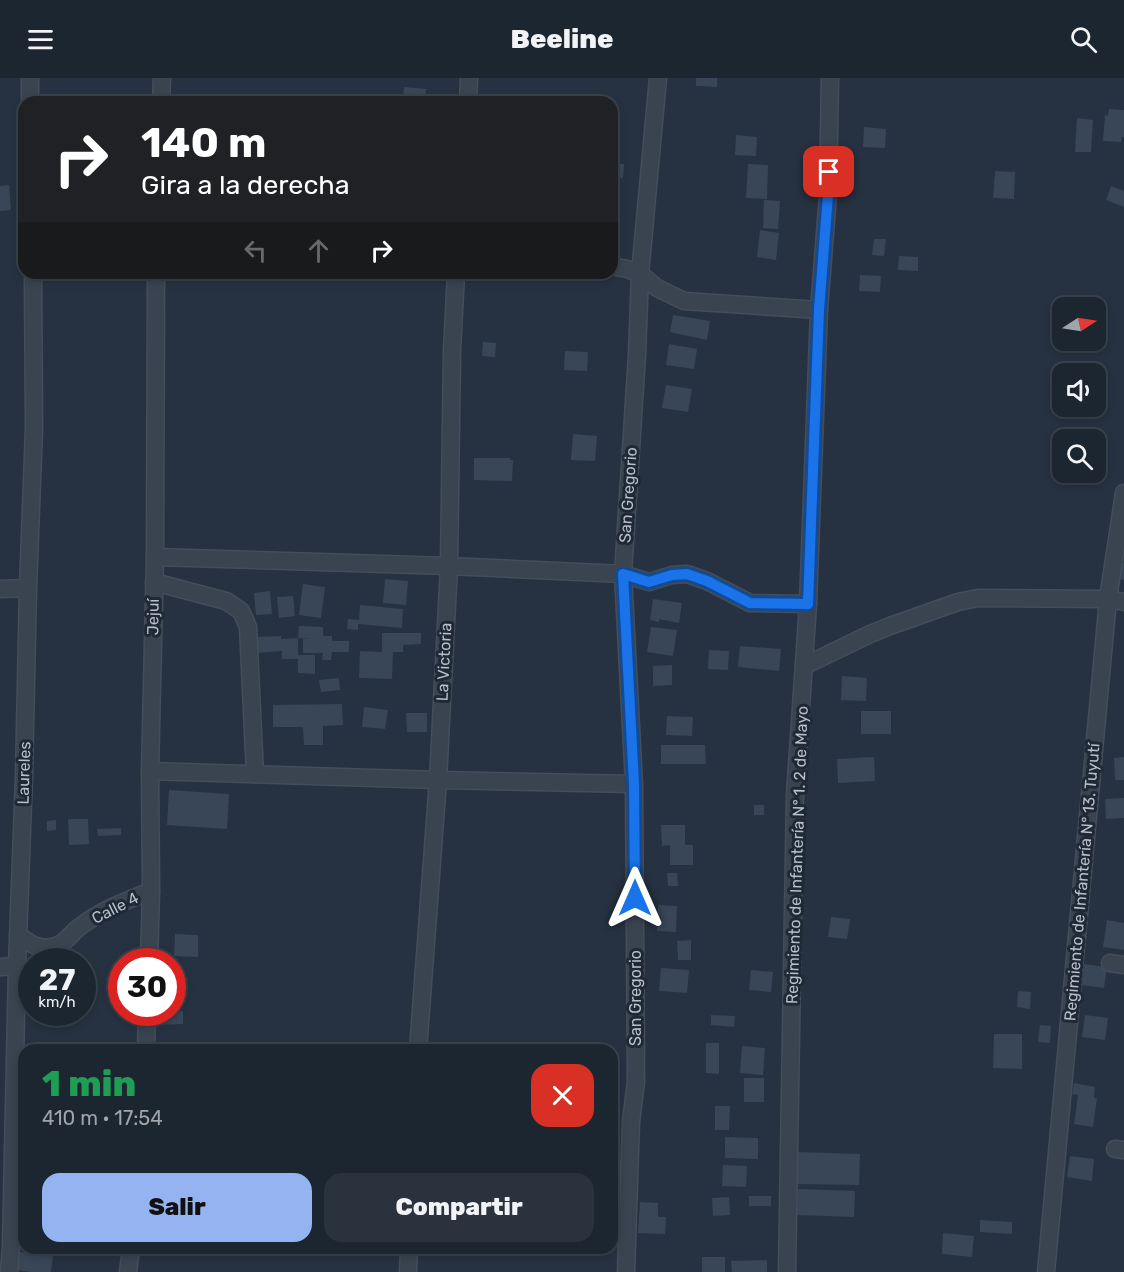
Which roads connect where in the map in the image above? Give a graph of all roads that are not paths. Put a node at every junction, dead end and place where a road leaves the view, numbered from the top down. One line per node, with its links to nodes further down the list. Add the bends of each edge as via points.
1 (30, 78): 6 (street)
2 (162, 78): 7 (street)
3 (469, 78): 8 (street)
4 (658, 78): 10 (street, San Gregorio)
5 (830, 78): 14 (street, Regimiento de Infantería N° 1. 2 de Mayo, via 828,195)
6 (30, 96)
7 (161, 96)
8 (468, 96)
9 (618, 267): 10 (street)
10 (640, 274): 14 (street, via 657,288 684,301); 18 (street, San Gregorio)
11 (33, 279): 20 (street, Laureles, via 34,428)
12 (156, 279): 16 (street, Jejuí)
13 (456, 279): 17 (street, La Victoria)
14 (819, 310): 23 (street, Regimiento de Infantería N° 1. 2 de Mayo)
15 (1124, 493): 22 (street, Regimiento de Infantería N° 13. Tuyutí)
16 (155, 557): 17 (street); 19 (street, Jejuí)
17 (449, 566): 18 (street); 27 (street, La Victoria)
18 (623, 574): 23 (street, via 649,582 687,574 750,603); 28 (street, San Gregorio)
19 (154, 582): 25 (street, Jejuí); 26 (street, via 226,601 241,610 248,627)
20 (28, 588): 21 (street); 30 (street, Laureles)
21 (0, 589)
22 (1116, 601): 24 (street, via 978,598 958,602 868,635); 43 (street, Regimiento de Infantería N° 13. Tuyutí)
23 (808, 604): 24 (street, Regimiento de Infantería N° 1. 2 de Mayo)
24 (804, 666): 42 (street, Regimiento de Infantería N° 1. 2 de Mayo, via 795,795)
25 (150, 771): 26 (street); 29 (street, Jejuí)
26 (255, 774): 27 (street)
27 (438, 780): 28 (street); 35 (street, La Victoria)
28 (634, 784): 41 (street, San Gregorio, via 636,1081)
29 (151, 891): 30 (street, Calle 4, via 96,915 65,942 51,948 35,946); 31 (street, Jejuí)
30 (18, 935): 32 (street, Laureles)
31 (149, 948)
32 (8, 966): 38 (street, Laureles)
33 (147, 1026): 34 (street)
34 (146, 1044)
35 (418, 1044)
36 (130, 1254): 39 (street)
37 (409, 1254): 40 (street)
38 (9, 1272)
39 (128, 1272)
40 (408, 1272)
41 (626, 1272)
42 (787, 1272)
43 (1046, 1272)

